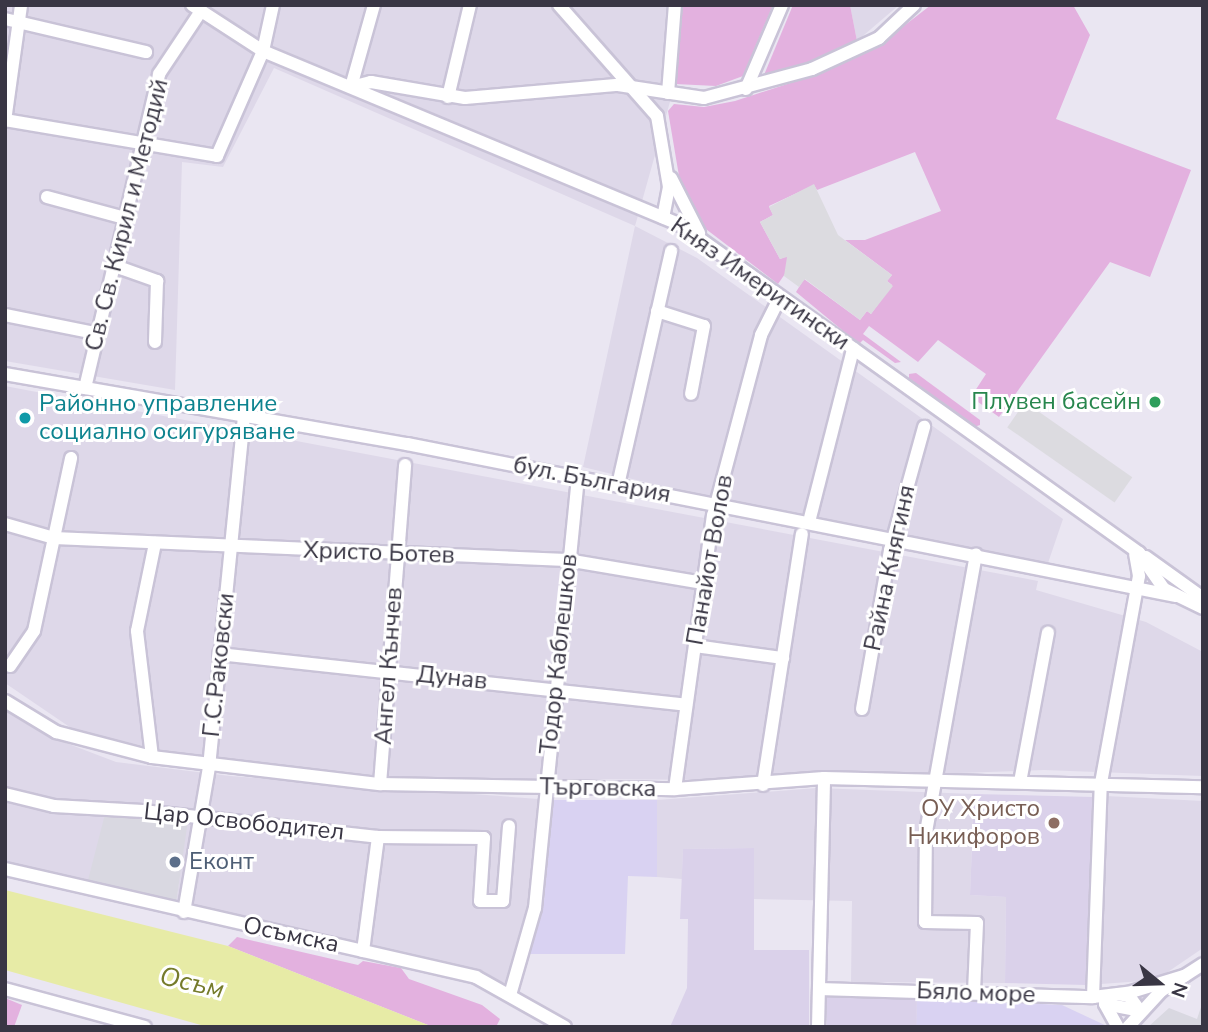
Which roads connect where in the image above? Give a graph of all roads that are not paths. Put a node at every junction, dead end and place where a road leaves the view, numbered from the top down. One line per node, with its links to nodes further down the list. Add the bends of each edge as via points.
1 (21, 5): 10 (street)
2 (273, 5): 11 (street)
3 (374, 5): 14 (street)
4 (470, 5): 18 (street)
5 (558, 5): 13 (street)
6 (675, 5): 17 (street)
7 (782, 5): 16 (street)
8 (914, 5): 16 (street, via 879,38 812,69)
9 (196, 8): 11 (street, Княз Имеритински); 21 (street, Св. Св. Кирил и Методий, via 159,74)
10 (12, 20): 12 (street); 20 (street)
11 (263, 51): 14 (street, Княз Имеритински); 21 (street, via 217,156)
12 (146, 52)
13 (630, 86): 15 (street); 18 (street); 19 (street)
14 (351, 87): 18 (street, via 371,82); 24 (street, Княз Имеритински)
15 (654, 89): 17 (street); 19 (street)
16 (746, 89): 17 (street, via 704,97)
17 (668, 93)
18 (448, 97)
19 (657, 116): 22 (street)
20 (5, 120): 21 (street)
21 (142, 144): 25 (street, Св. Св. Кирил и Методий)
22 (668, 171): 24 (street); 26 (street, via 688,218)
23 (47, 197): 25 (street)
24 (663, 217): 26 (street, Княз Имеритински)
25 (125, 218): 28 (street, Св. Св. Кирил и Методий)
26 (707, 244): 29 (street, Княз Имеритински)
27 (671, 251): 30 (street)
28 (115, 266): 32 (street, Св. Св. Кирил и Методий); 33 (street, via 157,281)
29 (780, 297): 34 (street, Княз Имеритински); 44 (street, Панайот Волов, via 761,335)
30 (657, 311): 37 (street, via 704,326); 43 (street)
31 (5, 315): 32 (street)
32 (99, 334): 36 (street, Св. Св. Кирил и Методий)
33 (155, 342)
34 (853, 349): 45 (street); 51 (street, Княз Имеритински)
35 (5, 374): 36 (street, бул. България)
36 (85, 388): 38 (street, бул. България)
37 (691, 394)
38 (244, 416): 42 (street, бул. България); 52 (street, Г.С.Раковски)
39 (924, 428): 49 (street, Райна Княгиня)
40 (71, 458): 48 (street)
41 (405, 465): 53 (street, Ангел Кънчев)
42 (578, 478): 43 (street, бул. България); 56 (street, Тодор Каблешков)
43 (618, 485): 44 (street, бул. България)
44 (716, 505): 45 (street, бул. България); 57 (street, Панайот Волов)
45 (809, 522): 49 (street, бул. България)
46 (5, 524): 48 (street, Христо Ботев)
47 (802, 534): 65 (street)
48 (54, 538): 50 (street, Христо Ботев); 66 (street, via 34,631)
49 (893, 539): 55 (street, бул. България); 71 (street, Райна Княгиня)
50 (156, 542): 52 (street, Христо Ботев); 72 (street, via 137,631)
51 (1124, 542): 54 (street, Княз Имеритински); 58 (street, via 1139,560)
52 (231, 547): 53 (street, Христо Ботев); 64 (street, Г.С.Раковски)
53 (398, 553): 56 (street, Христо Ботев); 67 (street, Ангел Кънчев)
54 (1139, 553): 59 (street, Княз Имеритински, via 1156,582); 60 (street)
55 (976, 554): 58 (street, бул. България); 75 (street)
56 (568, 560): 57 (street, Христо Ботев); 68 (street, Тодор Каблешков)
57 (704, 583): 63 (street, Панайот Волов)
58 (1137, 586): 59 (street, бул. България); 77 (street)
59 (1176, 596): 61 (street, Княз Имеритински)
60 (1203, 597)
61 (1203, 608)
62 (1048, 634): 76 (street)
63 (695, 646): 65 (street); 70 (street, Панайот Волов)
64 (219, 654): 67 (street, Дунав); 73 (street, Г.С.Раковски)
65 (783, 658): 79 (street)
66 (10, 666)
67 (389, 671): 68 (street, Дунав); 78 (street, Ангел Кънчев)
68 (555, 689): 70 (street, Дунав); 80 (street, Тодор Каблешков)
69 (5, 701): 72 (street, Търговска, via 56,732)
70 (686, 705): 82 (street, Панайот Волов)
71 (862, 709)
72 (152, 757): 73 (street, Търговска)
73 (209, 767): 78 (street, Търговска); 84 (street, Г.С.Раковски)
74 (824, 778): 75 (street, Търговска); 79 (street, Търговска); 93 (street)
75 (935, 780): 76 (street, Търговска); 94 (street, via 926,832 925,922 976,923)
76 (1020, 782): 77 (street, Търговска)
77 (1101, 783): 81 (street, Търговска); 97 (street)
78 (380, 784): 80 (street, Търговска)
79 (763, 785): 82 (street, Търговска)
80 (546, 788): 82 (street, Търговска); 96 (street, Тодор Каблешков, via 535,908)
81 (1203, 788)
82 (674, 789)
83 (5, 794): 84 (street, Цар Освободител, via 41,805)
84 (200, 818): 86 (street, Цар Освободител); 88 (street, Г.С.Раковски)
85 (509, 826): 86 (street, Цар Освободител, via 503,901 480,901 484,838)
86 (378, 837): 89 (street)
87 (5, 869): 88 (street, Осъмска)
88 (184, 912): 89 (street, Осъмска)
89 (363, 951): 96 (street, Осъмска, via 476,976)
90 (1201, 966): 91 (street)
91 (1184, 976): 95 (street); 99 (street)
92 (5, 989): 100 (street)
93 (819, 989): 94 (street, Бяло море); 102 (street)
94 (974, 992): 97 (street, Бяло море)
95 (1118, 994): 97 (street); 99 (street, via 1129,996)
96 (510, 995): 101 (street, Осъмска)
97 (1093, 997): 98 (street, Бяло море)
98 (1105, 1004): 99 (street); 103 (street)
99 (1140, 1011): 104 (street)
100 (145, 1027)
101 (565, 1027)
102 (818, 1027)
103 (1118, 1027)
104 (1128, 1027)

